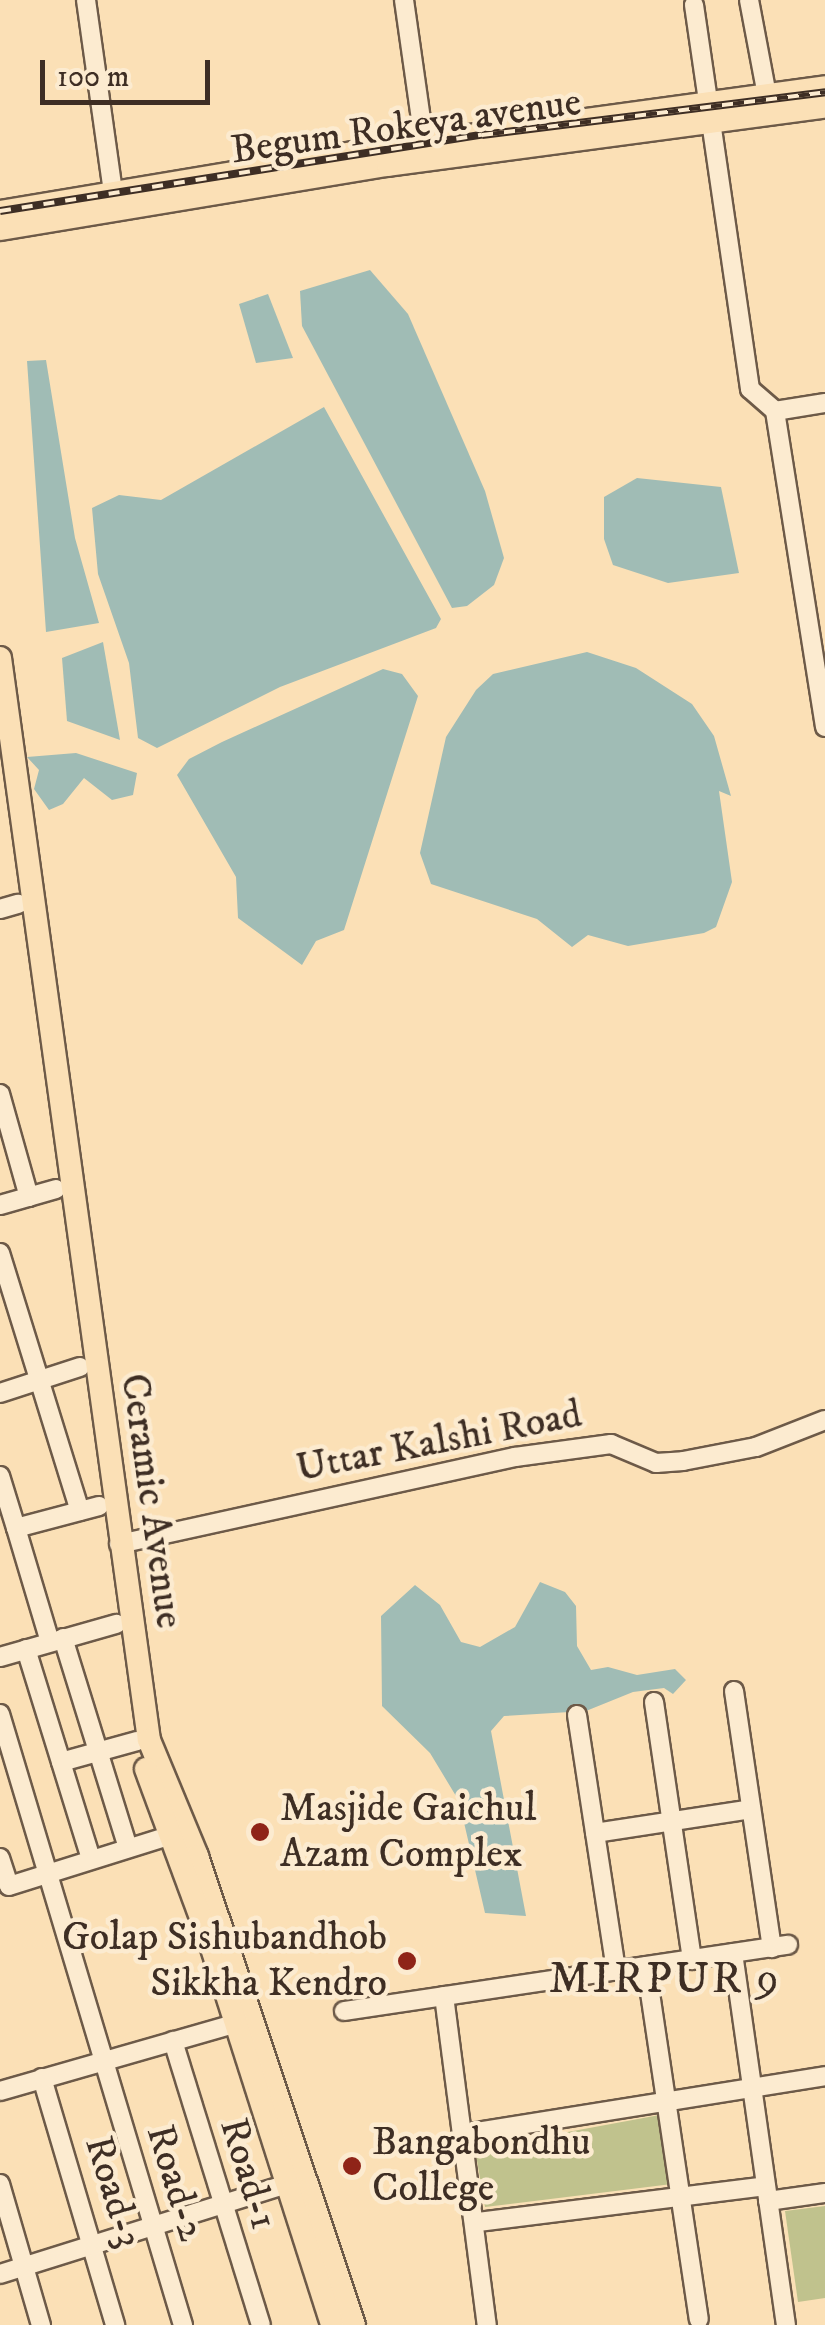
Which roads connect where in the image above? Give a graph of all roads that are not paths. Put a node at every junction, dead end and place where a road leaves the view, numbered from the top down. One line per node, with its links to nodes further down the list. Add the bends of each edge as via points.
1 (86, 0): 10 (street)
2 (404, 0): 9 (street)
3 (750, 0): 6 (street)
4 (694, 5): 8 (street)
5 (825, 87): 6 (main road, Begum Rokeya avenue)
6 (767, 95): 8 (main road, Begum Rokeya avenue)
7 (825, 107): 8 (main road, Begum Rokeya avenue)
8 (707, 112): 9 (main road, Begum Rokeya avenue); 12 (main road, Begum Rokeya avenue); 14 (street, via 743,368 750,389)
9 (424, 141): 10 (main road, Begum Rokeya avenue)
10 (114, 191): 11 (main road, Begum Rokeya avenue)
11 (0, 212)
12 (0, 229)
13 (825, 402): 14 (street)
14 (775, 411): 16 (street)
15 (0, 658): 31 (main road, Ceramic Avenue)
16 (825, 727)
17 (0, 768): 18 (main road, Ceramic Avenue)
18 (9, 907): 20 (main road, Ceramic Avenue)
19 (0, 1094): 21 (street)
20 (56, 1189): 21 (street); 24 (main road, Ceramic Avenue)
21 (29, 1197): 22 (street)
22 (0, 1206)
23 (0, 1253): 25 (street)
24 (80, 1367): 25 (street); 29 (main road, Ceramic Avenue)
25 (43, 1380): 26 (street); 29 (street)
26 (0, 1393)
27 (825, 1420): 31 (street, Uttar Kalshi Road, via 756,1447 683,1461 656,1463 611,1444 515,1457)
28 (0, 1476): 30 (street)
29 (89, 1508): 30 (street); 31 (main road, Ceramic Avenue)
30 (16, 1528): 33 (street)
31 (112, 1552): 32 (main road, Ceramic Avenue); 84 (main road, Ceramic Avenue, via 149,1740 197,1856)
32 (116, 1624): 33 (street); 40 (main road, Ceramic Avenue)
33 (56, 1640): 34 (street); 41 (street)
34 (26, 1648): 35 (street); 42 (street)
35 (0, 1657)
36 (734, 1691): 43 (street)
37 (654, 1702): 44 (street)
38 (0, 1714): 50 (street, Road-2)
39 (577, 1715): 45 (street)
40 (137, 1741): 41 (street); 46 (main road, Ceramic Avenue)
41 (97, 1753): 42 (street); 47 (street)
42 (61, 1762): 49 (street)
43 (752, 1810): 44 (street); 52 (street, via 780,1946)
44 (672, 1822): 45 (street); 53 (street)
45 (595, 1833): 55 (street)
46 (169, 1836): 47 (street); 58 (main road, Ceramic Avenue)
47 (128, 1848): 49 (street)
48 (0, 1858): 51 (street)
49 (91, 1858): 50 (street)
50 (46, 1872): 51 (street); 60 (street, Road-2)
51 (4, 1888)
52 (733, 1954): 53 (street); 63 (street)
53 (692, 1960): 54 (street)
54 (646, 1966): 55 (street); 65 (street)
55 (616, 1971): 56 (street)
56 (444, 1996): 57 (street); 66 (street)
57 (344, 2011)
58 (234, 2024): 59 (street); 68 (main road, Ceramic Avenue)
59 (173, 2041): 60 (street); 72 (street, Road-1)
60 (103, 2061): 62 (street); 74 (street, Road-2)
61 (825, 2076): 63 (street)
62 (42, 2078): 64 (street); 75 (street, Road-3)
63 (752, 2087): 65 (street); 69 (street)
64 (0, 2091)
65 (667, 2100): 66 (street); 71 (street)
66 (464, 2134): 73 (street)
67 (0, 2184): 76 (street)
68 (288, 2184): 72 (street); 83 (main road, Ceramic Avenue)
69 (767, 2193): 70 (street); 71 (street); 86 (street)
70 (825, 2193)
71 (681, 2197): 73 (street); 78 (street)
72 (219, 2204): 74 (street); 82 (street, Road-1)
73 (478, 2222): 85 (street)
74 (150, 2225): 75 (street); 81 (street, Road-2)
75 (93, 2248): 76 (street); 80 (street, Road-3)
76 (23, 2268): 77 (street); 79 (street)
77 (0, 2274)
78 (699, 2318)
79 (41, 2325)
80 (115, 2325)
81 (183, 2325)
82 (261, 2325)
83 (332, 2325)
84 (354, 2325)
85 (487, 2325)
86 (786, 2325)

